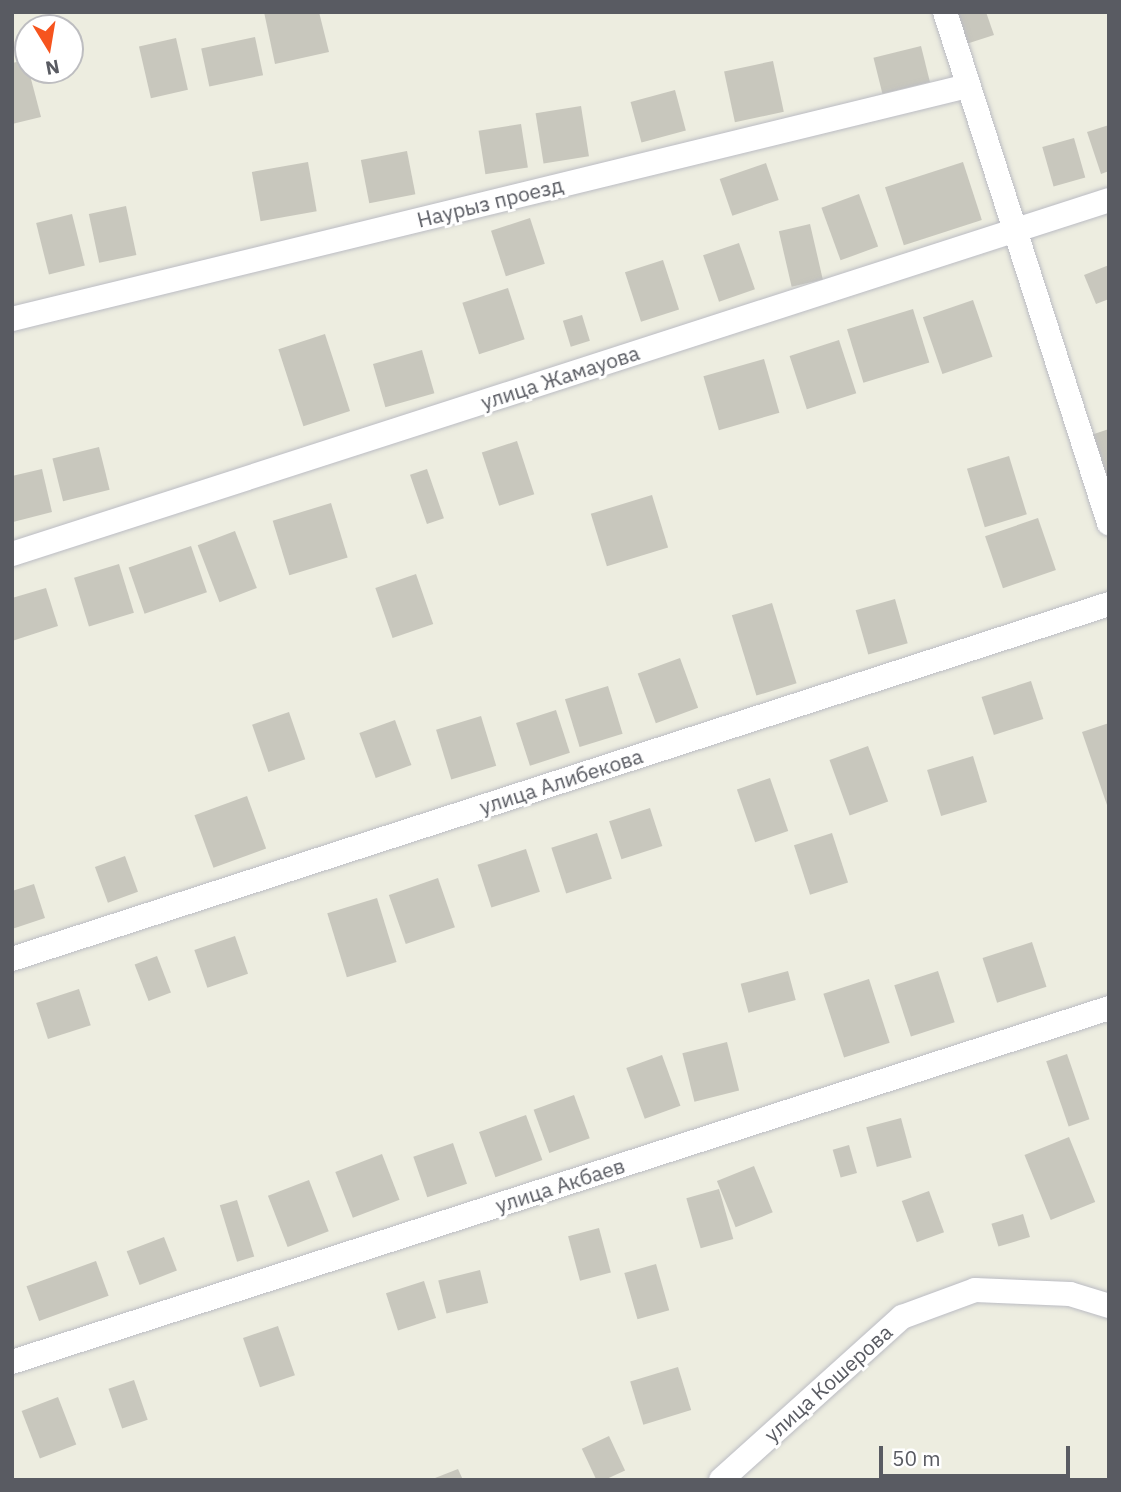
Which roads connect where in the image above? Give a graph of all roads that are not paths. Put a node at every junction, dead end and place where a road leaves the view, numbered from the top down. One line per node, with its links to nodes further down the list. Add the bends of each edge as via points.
1 (945, 12): 2 (street)
2 (968, 86): 4 (street); 5 (street, Наурыз проезд)
3 (1109, 200): 4 (street, улица Жамауова)
4 (1017, 229): 6 (street); 7 (street, улица Жамауова)
5 (12, 318)
6 (1109, 523)
7 (12, 554)
8 (1109, 604): 9 (street, улица Алибекова)
9 (12, 959)
10 (1109, 1008): 12 (street, улица Акбаев)
11 (1109, 1306): 13 (street, улица Кошерова, via 1070,1294 975,1290 902,1317)
12 (12, 1362)
13 (721, 1480)

